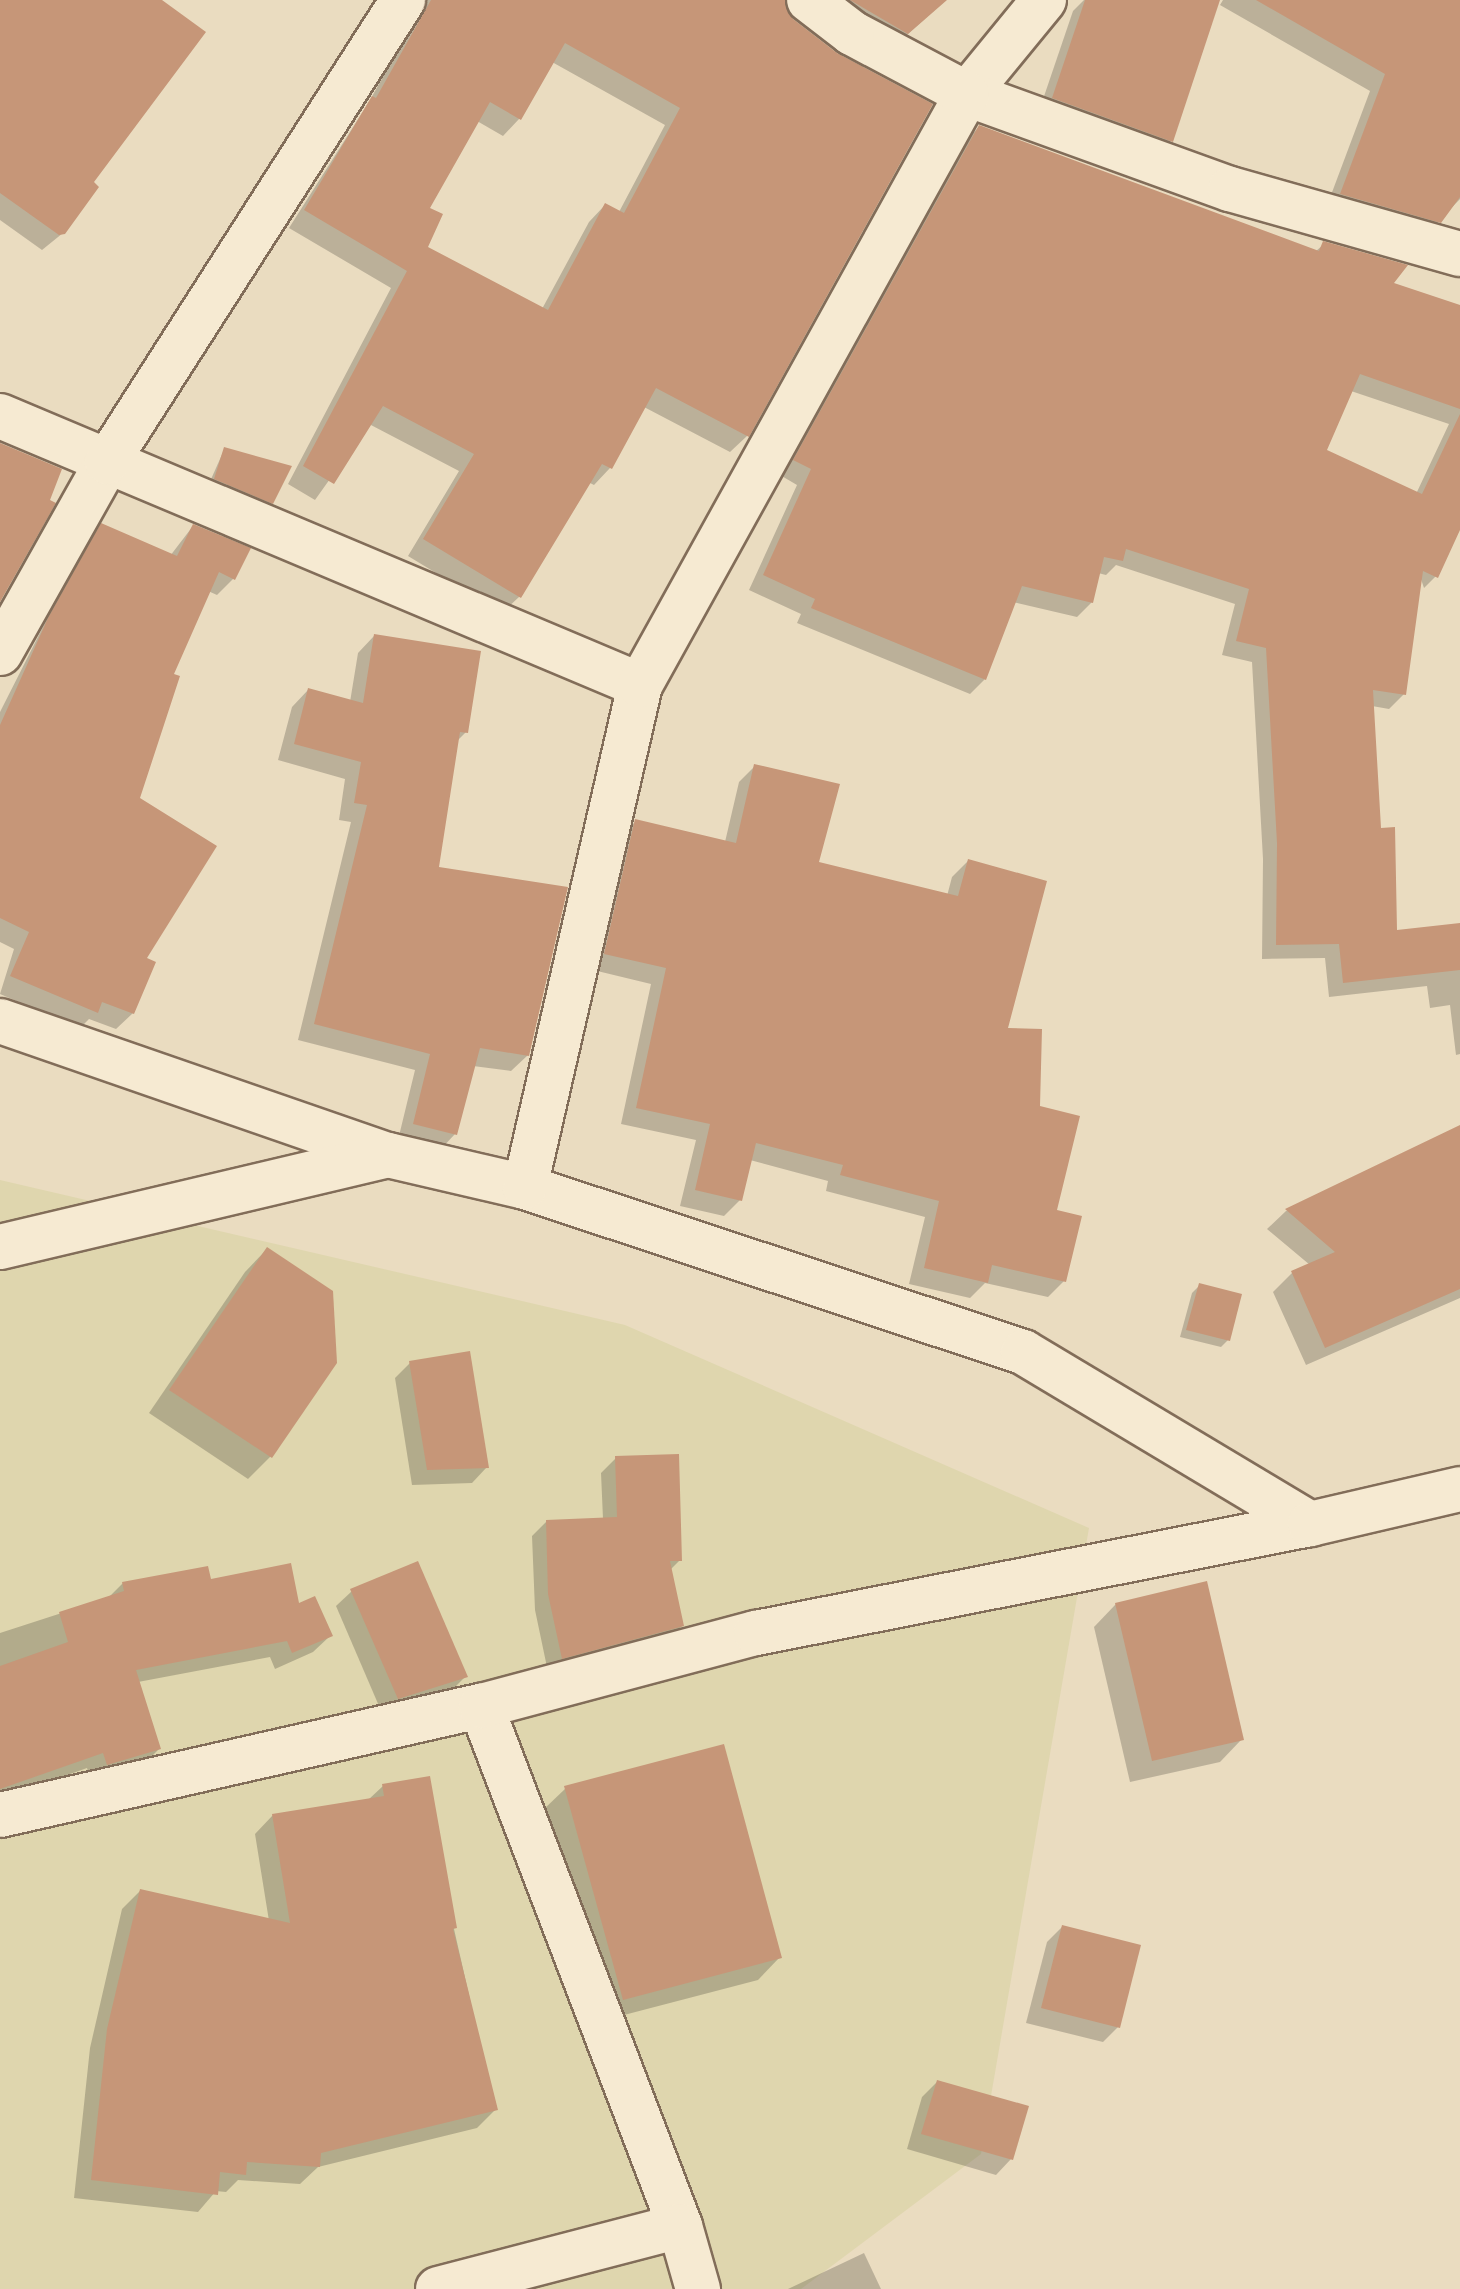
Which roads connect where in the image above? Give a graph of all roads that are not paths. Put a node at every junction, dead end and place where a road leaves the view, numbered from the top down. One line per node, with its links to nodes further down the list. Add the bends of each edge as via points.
1 (403, 0): 7 (street)
2 (809, 0): 4 (street, via 852,33)
3 (1044, 0): 4 (street)
4 (967, 94): 5 (street, via 1230,189); 9 (street)
5 (1460, 254)
6 (0, 416): 7 (street)
7 (107, 462): 8 (street); 9 (street)
8 (0, 653)
9 (640, 685): 12 (street)
10 (0, 1021): 11 (street)
11 (388, 1155): 12 (street); 13 (street)
12 (525, 1187): 15 (street, via 1023,1352)
13 (0, 1247)
14 (1454, 1500): 15 (street)
15 (1310, 1524): 16 (street, via 756,1633)
16 (481, 1706): 17 (street); 18 (street)
17 (0, 1815)
18 (680, 2226): 19 (street); 20 (street)
19 (438, 2289)
20 (698, 2289)

